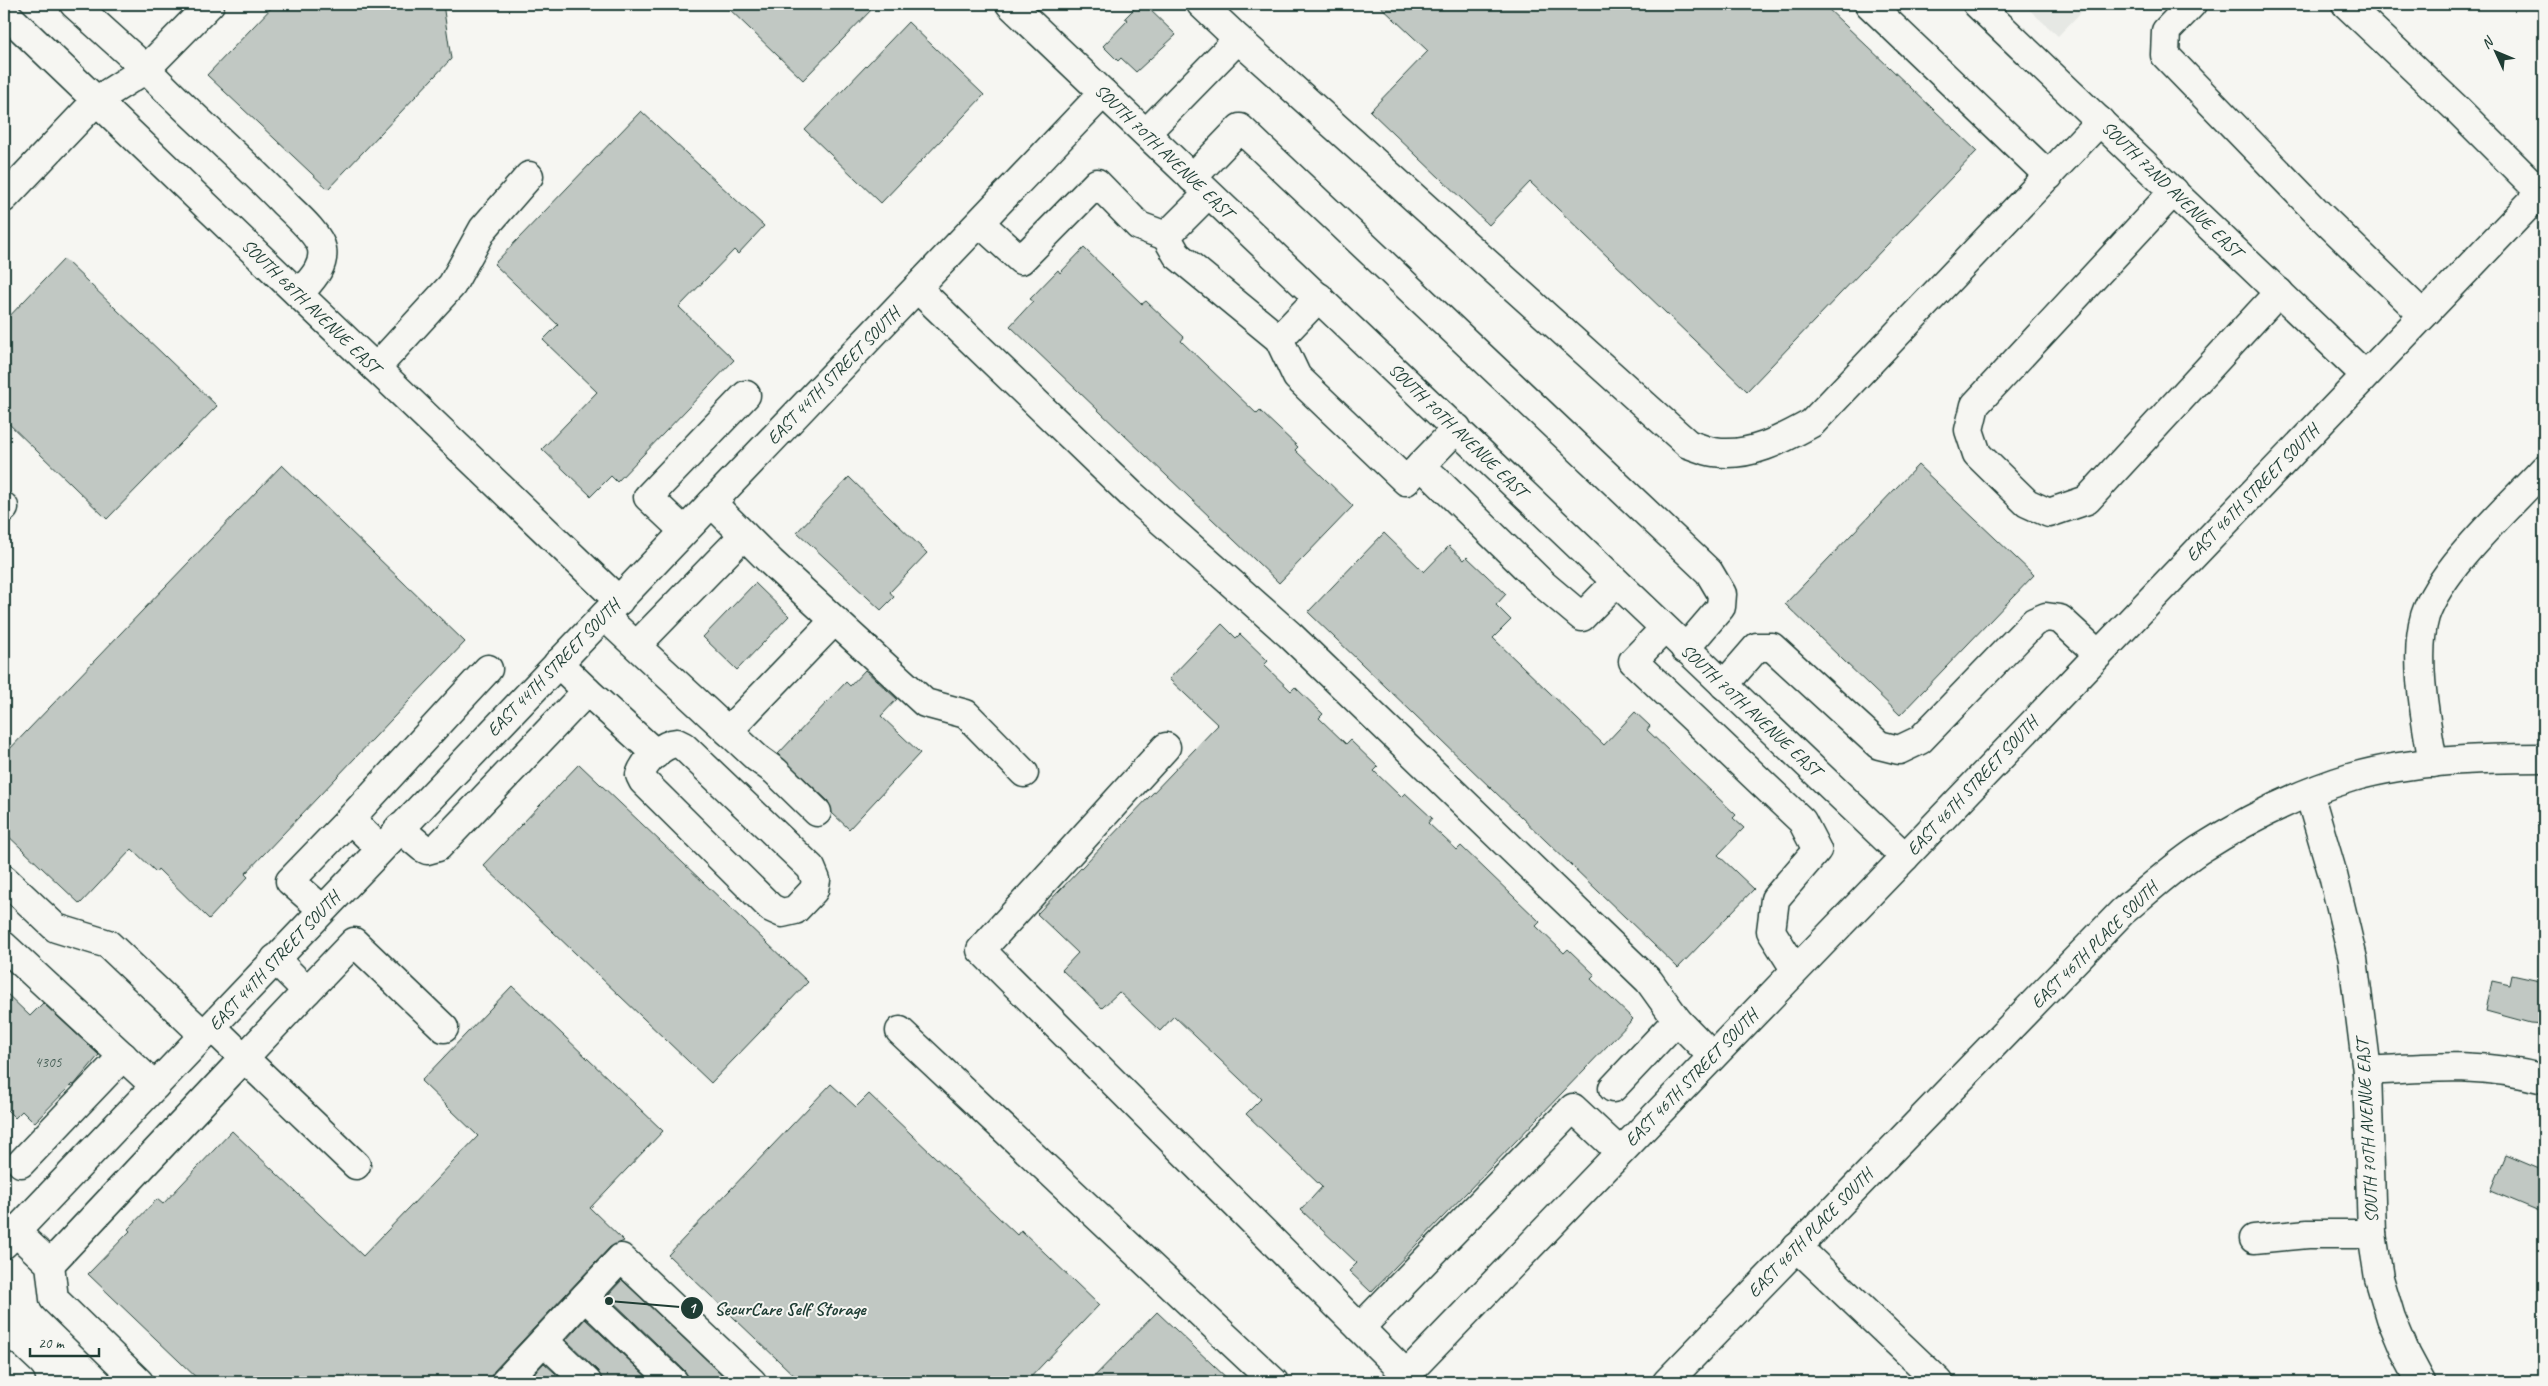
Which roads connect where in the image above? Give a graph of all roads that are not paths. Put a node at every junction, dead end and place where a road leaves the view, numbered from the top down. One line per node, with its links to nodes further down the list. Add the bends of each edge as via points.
1 (74, 4): 11 (street)
2 (210, 4): 11 (street)
3 (1010, 4): 12 (street, SOUTH 70TH AVENUE EAST)
4 (1202, 4): 10 (street)
5 (1869, 4): 17 (street)
6 (1977, 4): 14 (street, SOUTH 72ND AVENUE EAST)
7 (2192, 4): 28 (street, via 2166,32 2165,55)
8 (2346, 4): 19 (street)
9 (4, 12): 13 (street, SOUTH 68TH AVENUE EAST)
10 (1238, 39): 15 (street); 17 (street, via 1688,444 1715,452 1741,451 1775,443 1812,423)
11 (146, 69): 13 (street); 26 (street, via 234,151 309,228 322,248 320,270)
12 (1103, 92): 15 (street, SOUTH 70TH AVENUE EAST); 22 (street, EAST 44TH STREET SOUTH)
13 (97, 100): 21 (street); 26 (street, SOUTH 68TH AVENUE EAST)
14 (2100, 121): 17 (street); 20 (street, SOUTH 72ND AVENUE EAST)
15 (1146, 133): 18 (street, SOUTH 70TH AVENUE EAST)
16 (529, 176): 30 (street, via 483,229 452,285)
17 (2050, 176)
18 (1200, 186): 23 (street); 27 (street, SOUTH 70TH AVENUE EAST); 44 (street, via 1240,128 1709,572 1722,594 1721,607)
19 (2542, 190): 28 (street, EAST 46TH STREET SOUTH)
20 (2174, 191): 25 (street, SOUTH 72ND AVENUE EAST); 25 (street, via 1975,405 1969,430 1978,454 2027,503 2049,513 2087,500)
21 (4, 198)
22 (980, 223): 23 (street, via 1021,260 1097,183 1139,226); 24 (street, EAST 44TH STREET SOUTH)
23 (1166, 236): 29 (street, via 1177,255)
24 (917, 288): 36 (street, EAST 44TH STREET SOUTH); 68 (street, via 1132,494 1290,636 1649,981)
25 (2279, 292): 31 (street, SOUTH 72ND AVENUE EAST)
26 (299, 294): 30 (street, SOUTH 68TH AVENUE EAST)
27 (1319, 297): 29 (street); 33 (street, SOUTH 70TH AVENUE EAST)
28 (2423, 316): 31 (street, EAST 46TH STREET SOUTH)
29 (1279, 339): 34 (street, via 1297,377 1406,481)
30 (376, 368): 40 (street, SOUTH 68TH AVENUE EAST)
31 (2366, 375): 45 (street, EAST 46TH STREET SOUTH)
32 (746, 395): 37 (street, via 648,497)
33 (1457, 428): 34 (street); 39 (street, SOUTH 70TH AVENUE EAST)
34 (1421, 465): 39 (street, via 1544,585 1582,616)
35 (2544, 469): 54 (street, via 2453,567 2426,616 2422,641 2423,703)
36 (712, 503): 37 (street, EAST 44TH STREET SOUTH); 38 (street)
37 (684, 531): 40 (street, EAST 44TH STREET SOUTH)
38 (744, 535): 41 (street); 43 (street)
39 (1616, 582): 42 (street, SOUTH 70TH AVENUE EAST)
40 (612, 608): 43 (street, SOUTH 68TH AVENUE EAST); 46 (street, EAST 44TH STREET SOUTH)
41 (834, 620): 50 (street); 55 (street, via 925,703 966,714)
42 (1664, 629): 44 (street, SOUTH 70TH AVENUE EAST); 66 (street, via 1633,661 1802,821 1817,850 1775,899 1771,931)
43 (637, 646): 50 (street, SOUTH 68TH AVENUE EAST)
44 (1685, 649): 48 (street, SOUTH 70TH AVENUE EAST)
45 (2098, 654): 48 (street, via 2060,619 2046,617 2034,622 1920,740 1898,750 1879,744 1772,647 1757,647); 61 (street, EAST 46TH STREET SOUTH)
46 (558, 663): 49 (street); 59 (street, EAST 44TH STREET SOUTH)
47 (488, 669): 58 (street)
48 (1724, 685): 61 (street, SOUTH 70TH AVENUE EAST)
49 (586, 691): 52 (street); 59 (street, via 438,847 427,850)
50 (728, 730): 57 (street, SOUTH 68TH AVENUE EAST)
51 (1166, 747): 88 (street, via 981,950)
52 (656, 754): 52 (street, via 642,768 640,775 643,781 771,908 782,913 795,910 814,890 816,880 811,868 683,746 668,744)
53 (2544, 758): 54 (street)
54 (2433, 763): 56 (street, EAST 46TH PLACE SOUTH, via 2353,777)
55 (1024, 773)
56 (2309, 793): 75 (street, SOUTH 70TH AVENUE EAST, via 2353,959); 85 (street, EAST 46TH PLACE SOUTH, via 2198,850 2122,912)
57 (817, 812)
58 (350, 819): 60 (street); 63 (street, via 290,881)
59 (399, 828): 60 (street, EAST 44TH STREET SOUTH)
60 (380, 848): 63 (street, EAST 44TH STREET SOUTH)
61 (1905, 858): 66 (street, EAST 46TH STREET SOUTH)
62 (4, 879): 70 (street, via 56,928 108,944)
63 (322, 909): 65 (street, EAST 44TH STREET SOUTH)
64 (4, 946): 72 (street)
65 (275, 959): 67 (street); 70 (street, EAST 44TH STREET SOUTH)
66 (1795, 969): 73 (street, EAST 46TH STREET SOUTH)
67 (307, 991): 69 (street, via 354,942); 74 (street)
68 (1677, 1020): 73 (street); 78 (street)
69 (444, 1028)
70 (208, 1031): 74 (street); 77 (street, EAST 44TH STREET SOUTH)
71 (900, 1031): 98 (street)
72 (123, 1056): 77 (street); 80 (street)
73 (1712, 1056): 79 (street, EAST 46TH STREET SOUTH)
74 (244, 1058): 81 (street); 86 (street)
75 (2367, 1071): 76 (street, via 2477,1066 2510,1070); 82 (street, SOUTH 70TH AVENUE EAST)
76 (2544, 1080)
77 (155, 1086): 83 (street, EAST 44TH STREET SOUTH)
78 (1613, 1088)
79 (1620, 1152): 88 (street, via 1573,1108); 91 (street, EAST 46TH STREET SOUTH)
80 (21, 1163)
81 (356, 1165)
82 (2372, 1234): 84 (street, SOUTH 70TH AVENUE EAST, via 2308,1234); 101 (street, SOUTH 70TH AVENUE EAST, via 2379,1278 2391,1318)
83 (10, 1238): 86 (street)
84 (2254, 1239)
85 (1797, 1247): 99 (street, EAST 46TH PLACE SOUTH); 100 (street)
86 (50, 1264): 93 (street, via 54,1299)
87 (585, 1297): 89 (street); 96 (street); 97 (street, via 621,1258)
88 (1360, 1328): 91 (street)
89 (544, 1341): 94 (street); 95 (street)
90 (4, 1366): 92 (street)
91 (1402, 1378)
92 (20, 1382)
93 (139, 1382)
94 (505, 1382)
95 (587, 1382)
96 (674, 1382)
97 (752, 1382)
98 (1274, 1382)
99 (1667, 1382)
100 (1939, 1382)
101 (2421, 1382)

